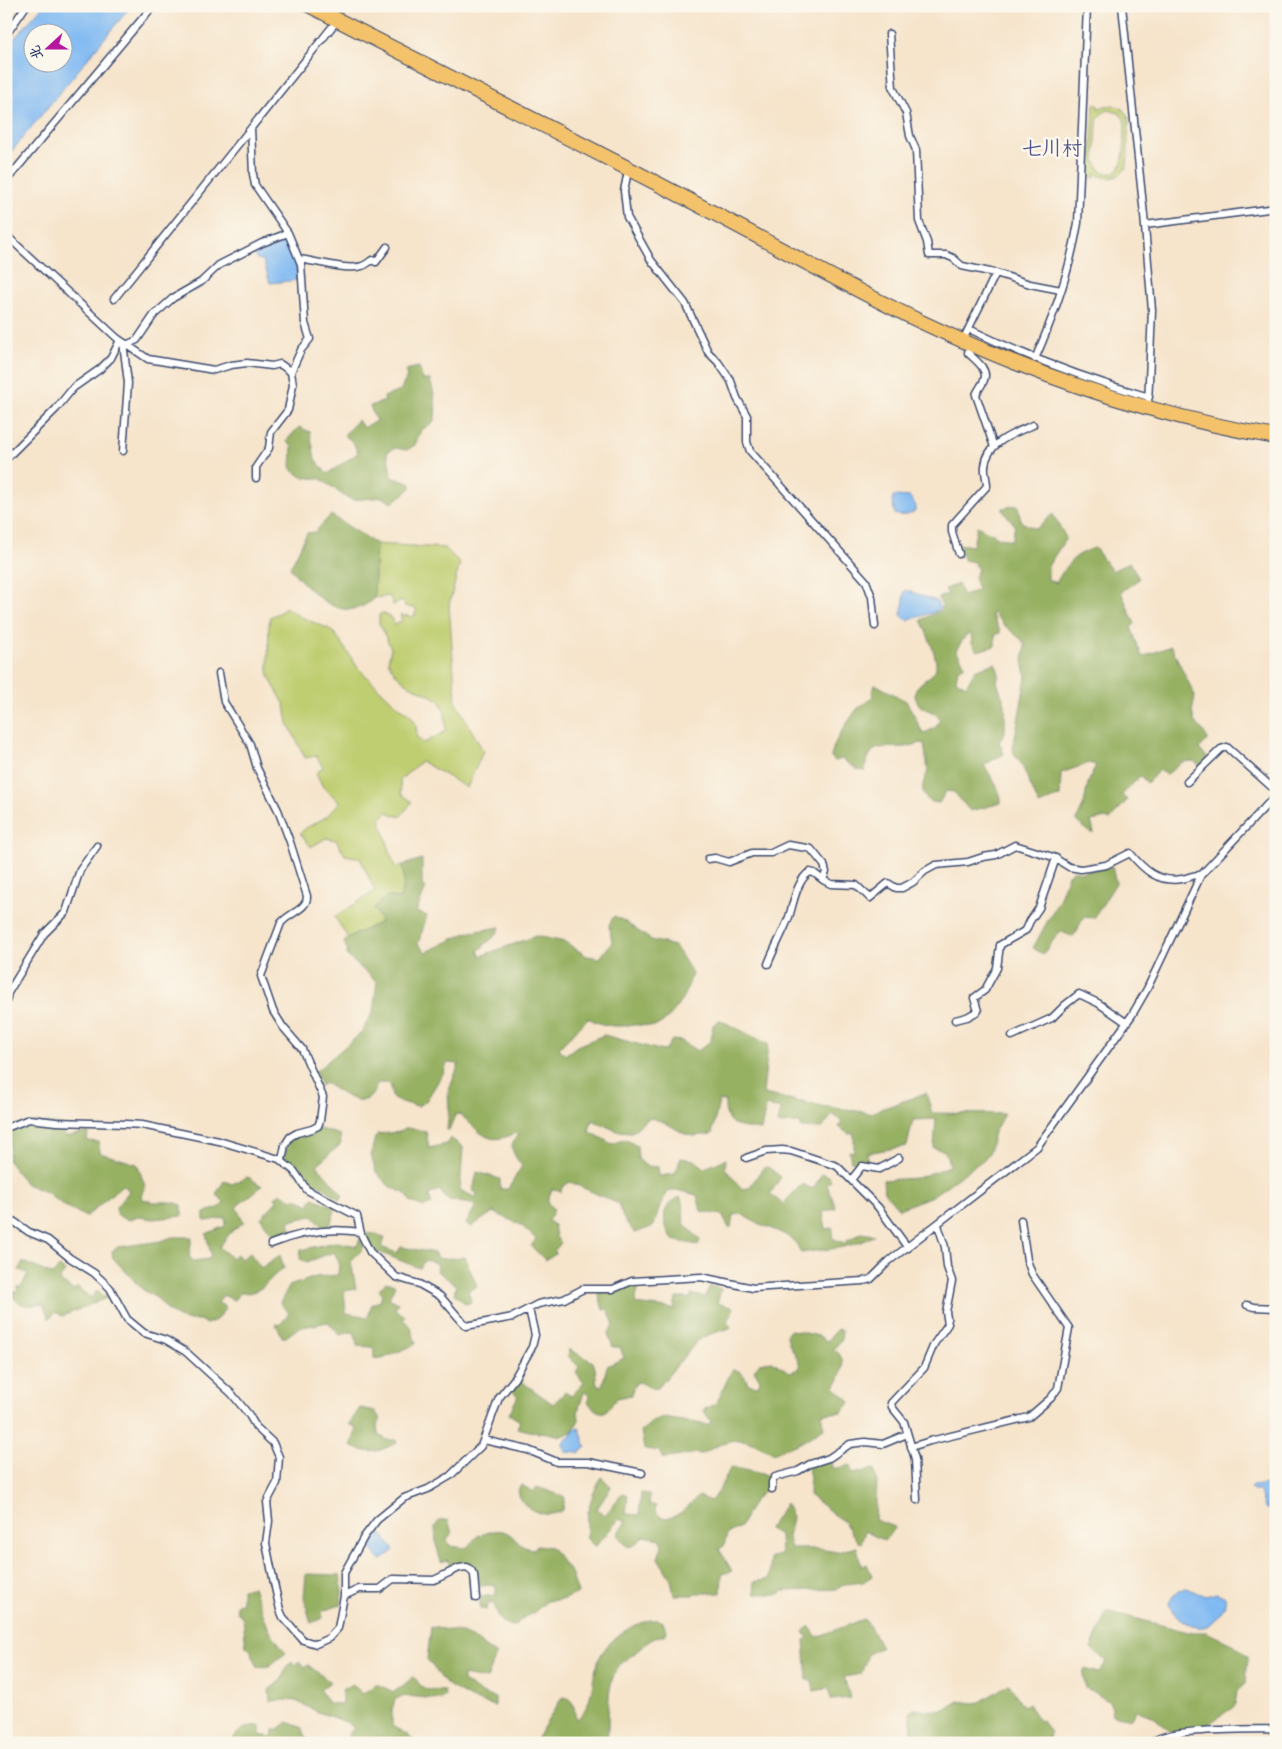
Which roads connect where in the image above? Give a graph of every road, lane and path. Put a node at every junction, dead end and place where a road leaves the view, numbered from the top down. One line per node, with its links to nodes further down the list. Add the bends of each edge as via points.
1 (26, 6): 9 (street)
2 (153, 6): 12 (street)
3 (304, 6): 7 (main road)
4 (317, 6): 23 (main road, via 642,172 878,298)
5 (1087, 6): 20 (street, via 1079,211)
6 (1122, 6): 14 (street)
7 (336, 22): 10 (street); 11 (main road)
8 (889, 34): 19 (street, via 892,82 896,97 906,113 910,138 916,150 918,218 929,255 946,255 962,266)
9 (6, 35)
10 (251, 128): 15 (street, via 255,185); 21 (street)
11 (628, 171): 25 (main road, via 875,303); 37 (street, via 624,191 627,216 651,260 686,303 708,352 731,381 747,416 750,450 866,581 872,597)
12 (6, 181)
13 (1276, 208): 14 (street)
14 (1145, 225): 28 (street, via 1152,310)
15 (288, 233): 18 (street); 24 (street, via 219,265 154,315 137,340)
16 (6, 235): 24 (street)
17 (387, 247): 18 (street, via 376,262 372,260 358,267)
18 (299, 259): 27 (street, via 305,323 310,339)
19 (996, 273): 20 (street); 22 (street)
20 (1061, 290): 26 (street)
21 (114, 298)
22 (969, 329): 23 (street); 26 (street)
23 (964, 338): 28 (main road, via 1073,382)
24 (123, 343): 27 (street, via 148,359 200,369 214,370 247,363 280,364); 33 (street, via 128,383); 34 (street, via 100,369 73,388)
25 (969, 346): 31 (main road, via 1046,378 1114,401 1194,423); 32 (street, via 968,353 985,374 976,395)
26 (1035, 359): 28 (street)
27 (291, 372): 35 (street, via 293,385 288,410 271,432 270,448 256,466)
28 (1148, 401): 30 (main road, via 1217,423)
29 (1034, 425): 32 (street, via 1010,435)
30 (1276, 434)
31 (1276, 440)
32 (994, 447): 36 (street, via 985,464 987,486 952,525)
33 (123, 451)
34 (6, 459)
35 (256, 478)
36 (959, 554)
37 (875, 626)
38 (219, 673): 56 (street, via 224,702 252,746 257,768 290,842 308,901 281,923 261,976 273,1011 304,1052 323,1096 318,1126 290,1137)
39 (1187, 782): 40 (street, via 1221,748 1227,747)
40 (1276, 791)
41 (1276, 795): 45 (street)
42 (97, 846): 48 (street, via 80,870 66,912 44,934)
43 (1056, 858): 45 (street, via 1069,867 1081,869 1106,865 1130,853 1149,873 1159,878 1173,880 1197,874); 46 (street, via 1015,845 996,855 936,865 902,888 888,883 870,898 856,885 832,884); 50 (street, via 1039,908 1026,930 1000,945 997,968 985,990 974,998 978,1011)
44 (708, 859): 46 (street, via 729,862 752,853 771,853 788,845 807,848 812,849 824,865)
45 (1201, 876): 51 (street)
46 (824, 880): 47 (street, via 811,872 803,878)
47 (768, 964)
48 (7, 992): 49 (street)
49 (6, 1002)
50 (955, 1020)
51 (1127, 1023): 52 (street, via 1079,994 1052,1018); 60 (street, via 1038,1147)
52 (1012, 1036)
53 (6, 1128): 56 (street, via 29,1119 142,1125 219,1141)
54 (746, 1158): 57 (street, via 770,1150 791,1151 836,1166)
55 (899, 1158): 57 (street, via 879,1169 862,1166)
56 (282, 1160): 61 (street, via 307,1190 356,1214)
57 (851, 1180): 63 (street, via 878,1207)
58 (6, 1216): 73 (street, via 48,1240 94,1273 110,1288 127,1318 144,1333 166,1340 186,1352 232,1394 256,1427 273,1443 279,1457 277,1483 267,1503 266,1543 280,1610 288,1623 308,1642 316,1644 329,1638 338,1628)
59 (1021, 1220): 69 (street, via 1032,1274 1069,1328 1058,1388 1026,1419)
60 (938, 1225): 63 (street); 67 (street, via 952,1281 946,1310 948,1324 934,1344 924,1368 891,1402 904,1422)
61 (360, 1232): 62 (street, via 321,1230); 66 (street, via 370,1252 395,1276 420,1284 440,1296 466,1326 510,1318)
62 (271, 1244)
63 (908, 1248): 66 (street, via 871,1279 863,1281 750,1288 701,1277 632,1281 613,1289 583,1289 566,1298)
64 (1247, 1305): 65 (street)
65 (1276, 1308)
66 (529, 1309): 68 (street, via 535,1335 532,1347 499,1398)
67 (907, 1434): 69 (street); 71 (street, via 883,1444 850,1444 829,1458 775,1477)
68 (484, 1440): 70 (street, via 528,1450 557,1462 588,1462); 73 (street, via 450,1476 404,1498 377,1520 344,1574)
69 (911, 1447): 72 (street, via 915,1459)
70 (642, 1473)
71 (772, 1489)
72 (917, 1500)
73 (344, 1596): 74 (street, via 360,1589 380,1589 393,1579 434,1580 467,1567 474,1575)
74 (476, 1598)
75 (1276, 1729): 76 (street, via 1203,1730 1162,1736)
76 (1152, 1743)

